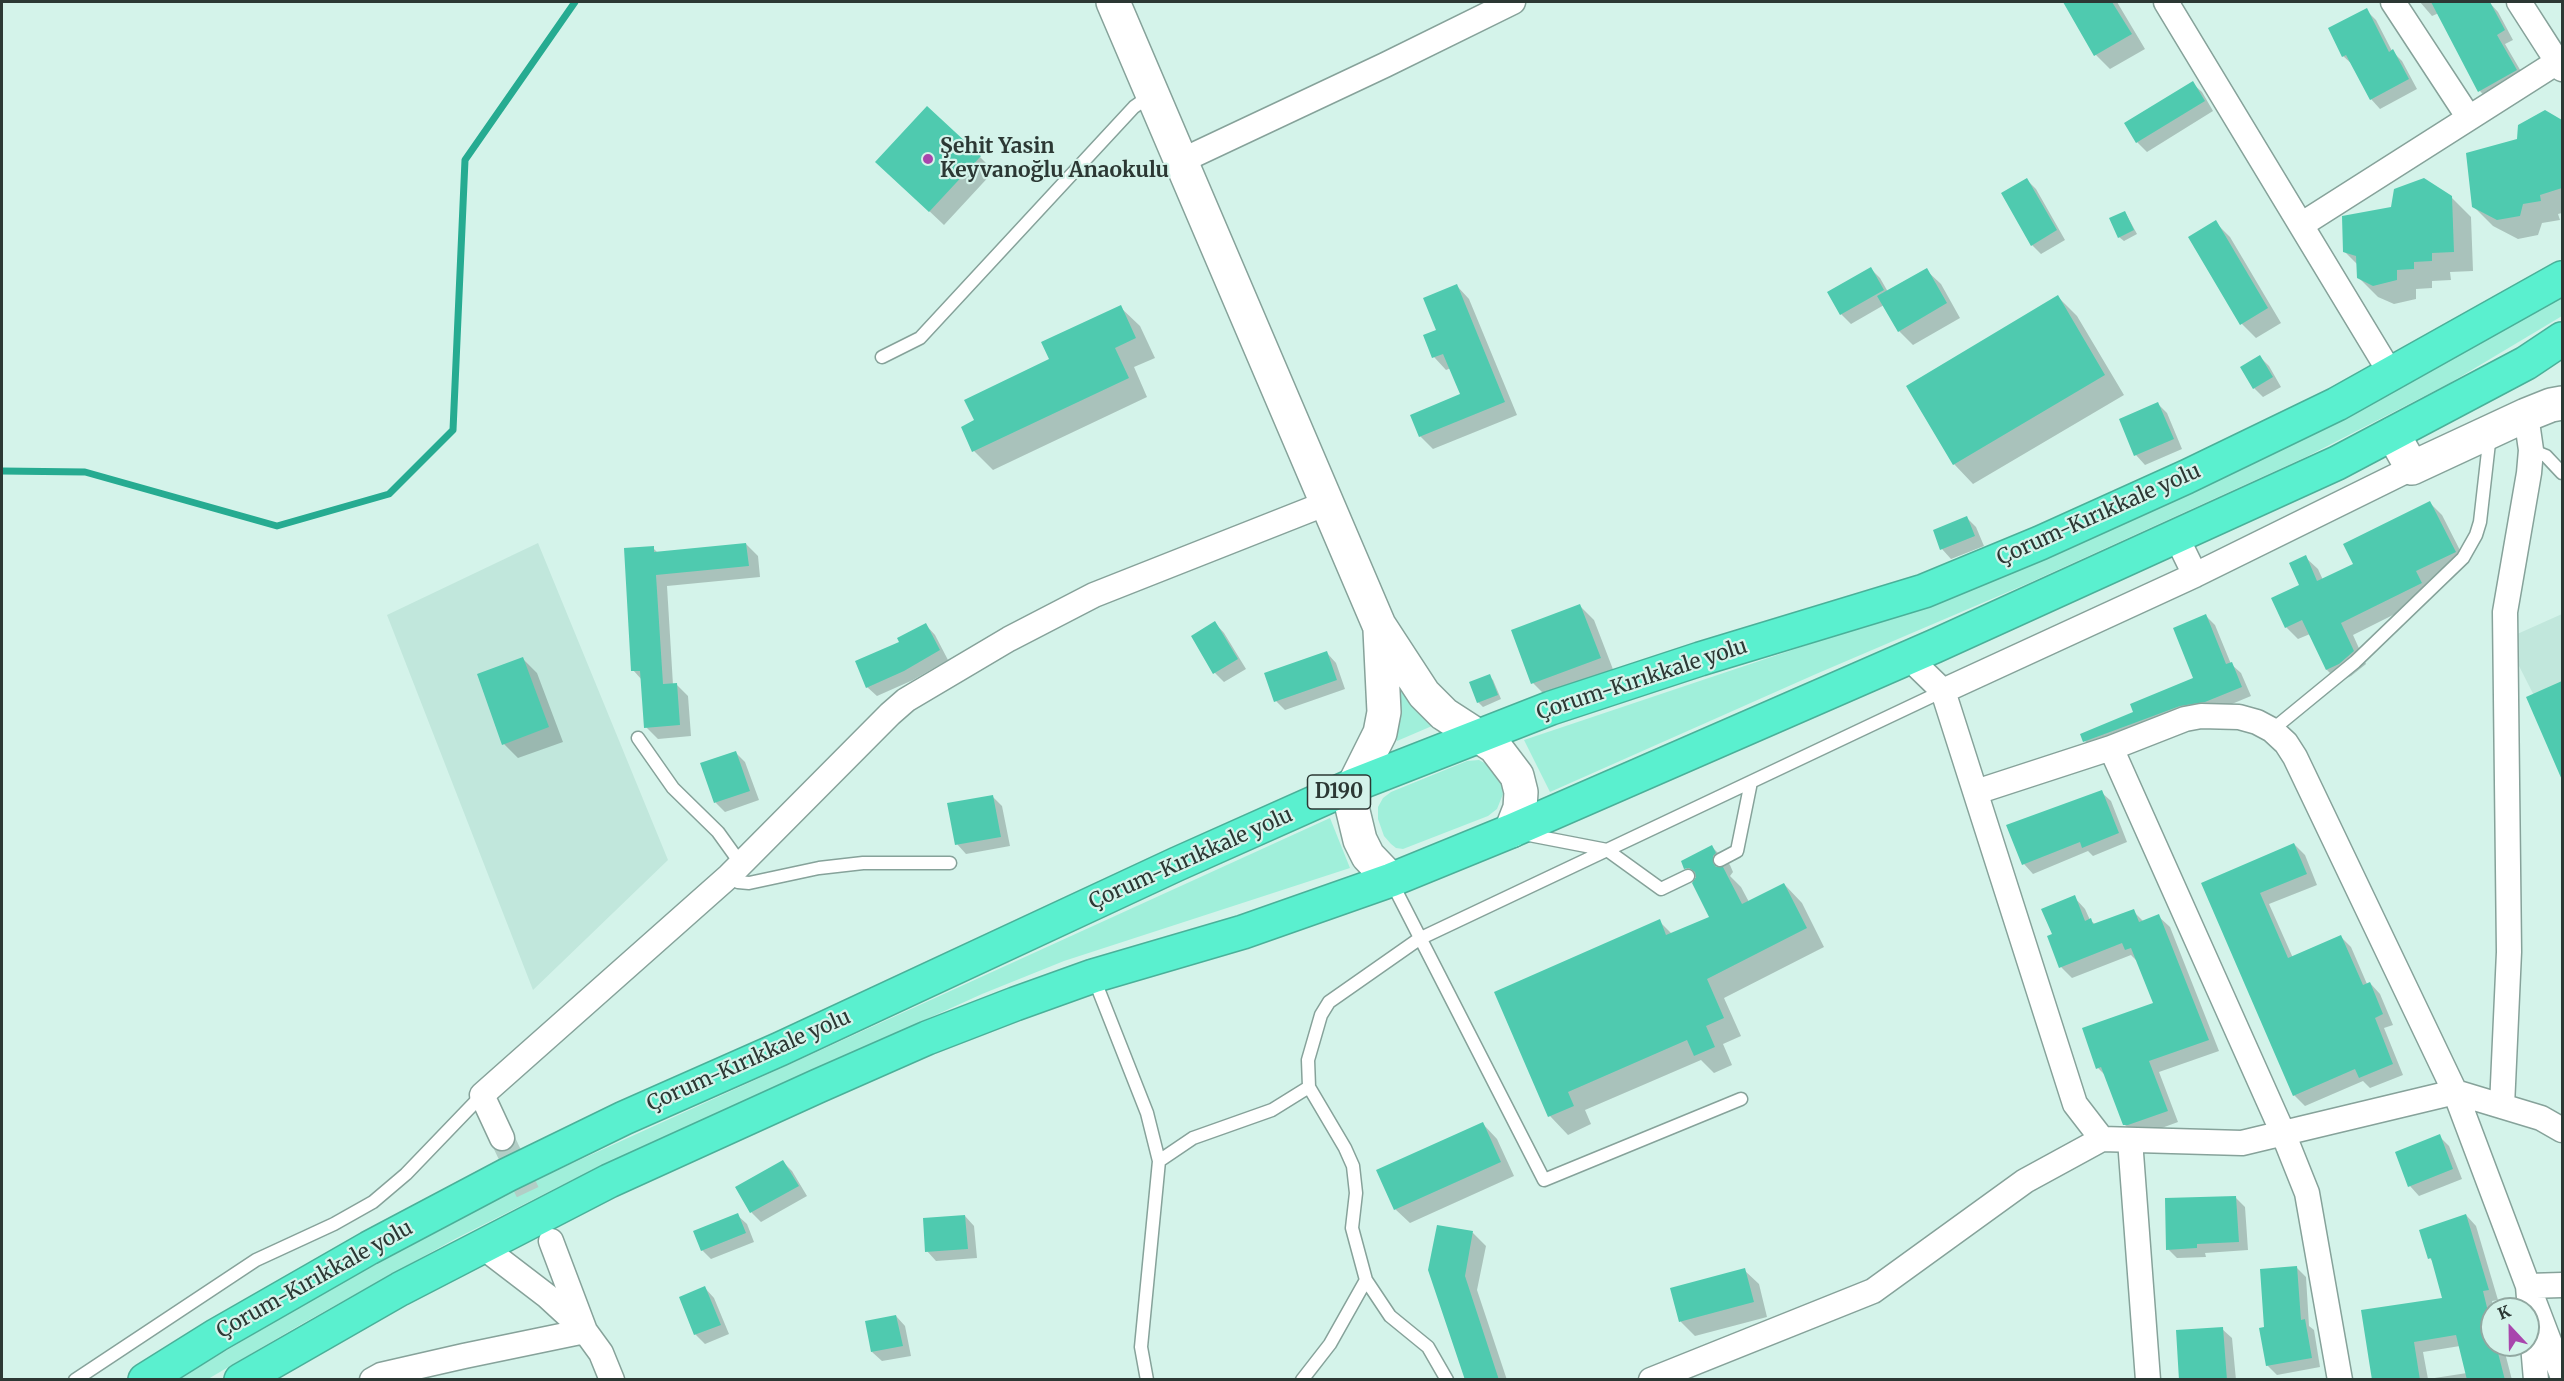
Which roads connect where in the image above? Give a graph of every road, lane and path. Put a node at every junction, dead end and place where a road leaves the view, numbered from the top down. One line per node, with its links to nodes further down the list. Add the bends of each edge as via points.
1 (1113, 2): 7 (street)
2 (1513, 2): 9 (street)
3 (2166, 2): 10 (street)
4 (2393, 2): 8 (street)
5 (2519, 2): 6 (street)
6 (2561, 63): 8 (street)
7 (1151, 95): 9 (street); 13 (lane, via 1134,107 920,338)
8 (2469, 118): 10 (street)
9 (1181, 161): 22 (street)
10 (2301, 225): 14 (street)
11 (2562, 278): 14 (highway, Çorum-Kırıkkale yolu / D190)
12 (2562, 339): 18 (highway, via 2526,363)
13 (882, 357)
14 (2391, 374): 29 (highway, Çorum-Kırıkkale yolu / D190, via 2186,477 1924,591 1595,693)
15 (2562, 403): 16 (street)
16 (2526, 415): 17 (street); 19 (street)
17 (2490, 432): 20 (street); 28 (lane, via 2480,522 2463,558 2355,662)
18 (2393, 434): 20 (street); 23 (highway)
19 (2531, 450): 21 (lane, via 2547,456); 48 (street, via 2505,612 2509,952)
20 (2412, 468): 24 (street)
21 (2562, 473)
22 (1327, 503): 25 (street); 39 (street, via 1094,595 925,687 890,714)
23 (2177, 538): 24 (street); 26 (highway)
24 (2195, 575): 27 (street)
25 (1379, 625): 29 (street, via 1424,694 1444,714); 33 (street, via 1384,712 1380,733)
26 (1909, 658): 27 (street); 35 (highway)
27 (1943, 691): 32 (lane); 34 (street)
28 (2272, 730): 31 (street, via 2239,717 2201,716); 45 (street, via 2295,757)
29 (1480, 736): 33 (highway, Çorum-Kırıkkale yolu / D190); 35 (street, via 1506,759 1517,776 1520,808)
30 (638, 738): 39 (lane, via 674,788 718,832)
31 (2111, 748): 34 (street); 50 (street)
32 (1751, 782): 36 (lane); 37 (lane, via 1737,851)
33 (1354, 785): 41 (street, via 1352,807 1359,840); 63 (highway, Çorum-Kırıkkale yolu / D190, via 507,1175 369,1248)
34 (1976, 792): 52 (street, via 2075,1104)
35 (1511, 831): 36 (lane); 41 (highway)
36 (1608, 850): 40 (lane, via 1661,890); 42 (lane)
37 (1720, 860)
38 (950, 863): 39 (lane, via 863,863 749,883 738,882)
39 (735, 870): 46 (street)
40 (1688, 876)
41 (1391, 880): 42 (lane); 43 (highway, via 1243,932)
42 (1419, 939): 44 (lane, via 1329,1002 1321,1015 1308,1060); 47 (lane, via 1544,1180)
43 (1093, 976): 54 (lane, via 1147,1113); 56 (highway, via 927,1038 818,1086 609,1181)
44 (1309, 1087): 54 (lane, via 1272,1110 1193,1138); 57 (lane, via 1353,1166 1356,1193 1352,1228)
45 (2455, 1092): 48 (street); 50 (street); 59 (street)
46 (482, 1095): 51 (street); 62 (lane, via 406,1174 373,1202 246,1266)
47 (1741, 1099)
48 (2502, 1106): 49 (street, via 2541,1118)
49 (2562, 1130)
50 (2283, 1133): 53 (street, via 2242,1143); 72 (street, via 2307,1192)
51 (502, 1138)
52 (2102, 1139): 53 (street); 70 (street, via 2025,1181 1874,1291)
53 (2130, 1140): 71 (street)
54 (1159, 1161): 67 (lane, via 1140,1347)
55 (551, 1241): 60 (street)
56 (483, 1247): 60 (street); 64 (highway, via 400,1289)
57 (1366, 1280): 68 (lane, via 1330,1344); 69 (lane, via 1390,1316 1428,1347)
58 (2562, 1285): 59 (street)
59 (2528, 1286): 61 (street); 73 (street)
60 (585, 1331): 65 (street); 66 (street, via 601,1353)
61 (2562, 1375)
62 (75, 1380)
63 (145, 1380)
64 (241, 1380)
65 (372, 1380)
66 (612, 1380)
67 (1147, 1380)
68 (1302, 1380)
69 (1447, 1380)
70 (1651, 1380)
71 (2148, 1380)
72 (2340, 1380)
73 (2536, 1380)

